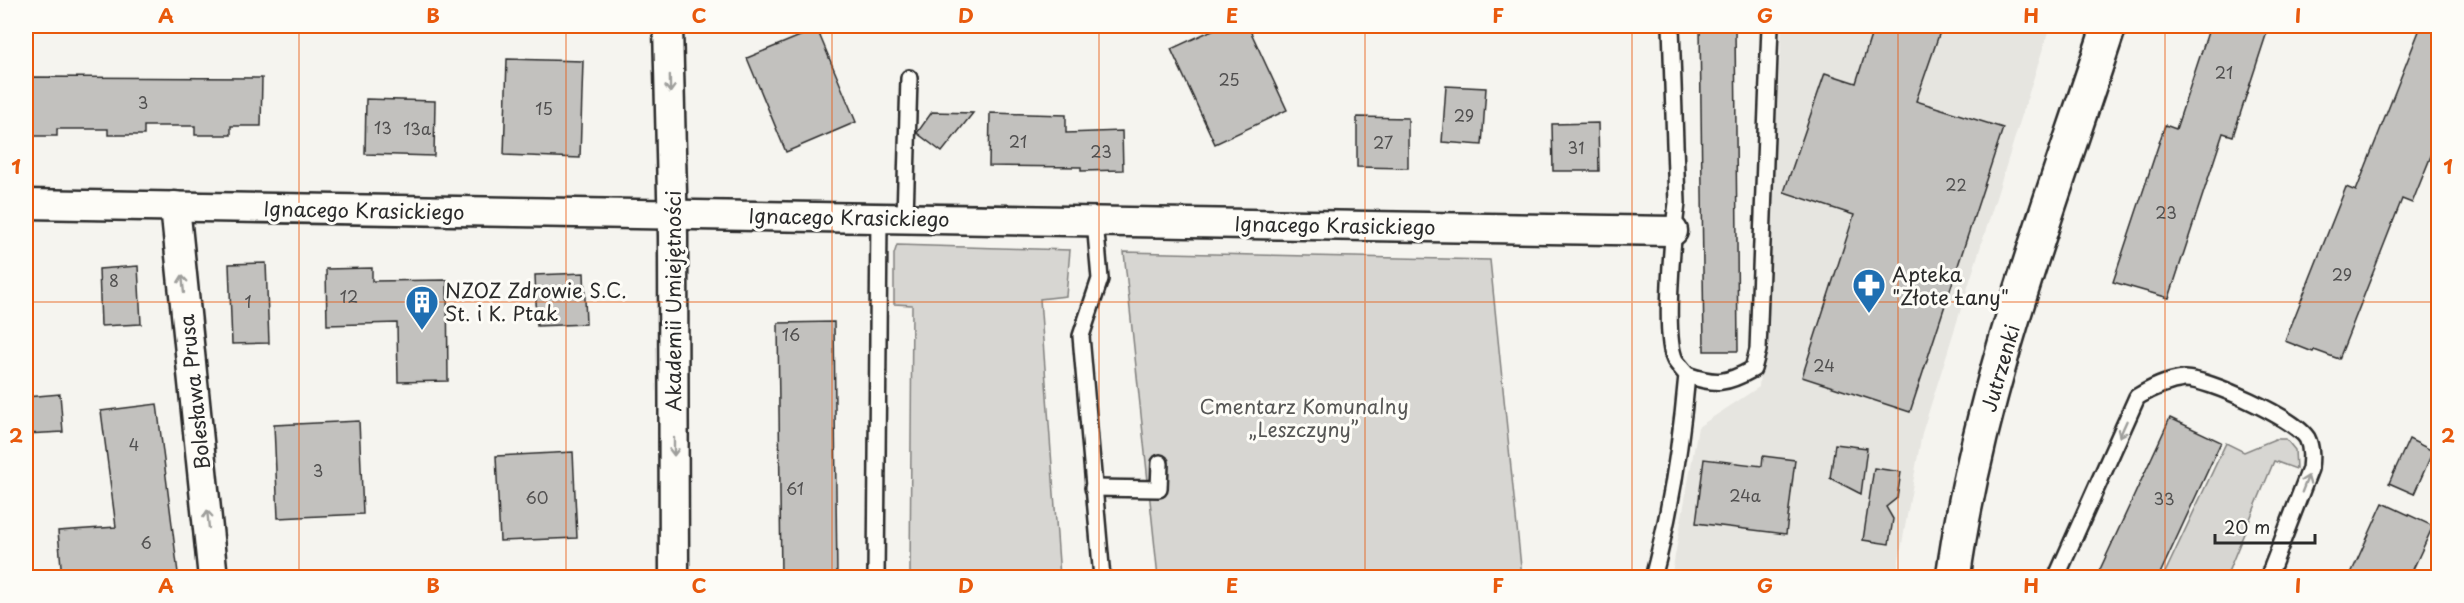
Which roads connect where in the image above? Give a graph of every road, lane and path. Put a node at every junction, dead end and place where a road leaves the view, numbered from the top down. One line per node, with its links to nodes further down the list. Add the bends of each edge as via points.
1 (668, 26): 8 (street, Akademii Umiejętności, one-way to 8)
2 (1671, 26): 11 (lane, via 1677,203)
3 (1770, 26): 12 (lane, via 1758,350 1753,369 1736,378 1720,383)
4 (2109, 26): 20 (street, Jutrzenki, via 1992,391 1962,519)
5 (909, 78): 9 (lane)
6 (26, 204): 7 (street, Ignacego Krasickiego)
7 (175, 206): 8 (street, Ignacego Krasickiego); 15 (street, Bolesława Prusa, one-way to 7)
8 (673, 216): 9 (street, Ignacego Krasickiego); 16 (street, Akademii Umiejętności, one-way to 16)
9 (892, 217): 10 (street, Ignacego Krasickiego); 17 (lane)
10 (1095, 221): 11 (street, Ignacego Krasickiego); 14 (lane, via 1100,279 1081,336)
11 (1673, 231): 12 (lane, via 1670,332 1675,360)
12 (1687, 375): 19 (lane, via 1682,440)
13 (1160, 463): 14 (lane, via 1159,489)
14 (1093, 488): 18 (lane)
15 (213, 578)
16 (674, 578)
17 (876, 578)
18 (1102, 578)
19 (1653, 578)
20 (1953, 578)
21 (2056, 578): 22 (lane, one-way to 21, via 2310,470 2312,454 2308,439 2286,418 2205,382 2185,379 2157,385 2137,397)
22 (2268, 578)

